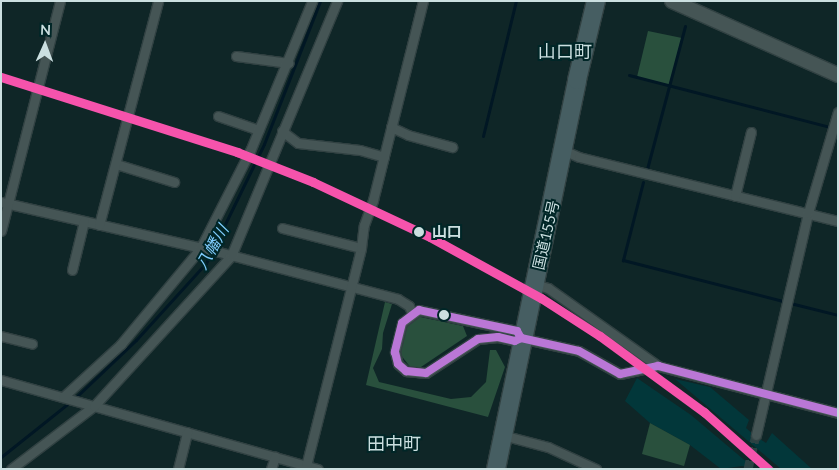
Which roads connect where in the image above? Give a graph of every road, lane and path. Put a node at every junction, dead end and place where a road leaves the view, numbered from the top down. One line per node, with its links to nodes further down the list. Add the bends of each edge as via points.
1 (60, 1): 23 (street)
2 (158, 1): 20 (street)
3 (312, 1): 9 (street)
4 (337, 1): 15 (street)
5 (423, 1): 13 (street)
6 (596, 1): 18 (highway, 国道155号)
7 (672, 1): 10 (street)
8 (236, 56): 9 (street)
9 (289, 63): 14 (street)
10 (838, 75)
11 (838, 112): 24 (street)
12 (218, 116): 14 (street)
13 (391, 127): 17 (street, via 408,136); 19 (street)
14 (259, 130): 31 (street)
15 (282, 131): 19 (street, via 298,144 360,150); 32 (street)
16 (751, 132): 22 (street)
17 (452, 147)
18 (563, 150): 22 (street); 34 (highway, 国道155号)
19 (384, 157): 30 (street, via 364,225)
20 (116, 164): 21 (street); 27 (street)
21 (174, 182)
22 (735, 196): 24 (street)
23 (5, 203): 25 (street); 29 (street)
24 (808, 213): 26 (street); 42 (street)
25 (84, 221): 27 (street); 33 (street)
26 (838, 221)
27 (99, 225): 31 (street)
28 (282, 228): 30 (street)
29 (1, 231)
30 (361, 248): 35 (street)
31 (203, 250): 32 (street); 43 (street, via 121,344)
32 (232, 256): 35 (street); 44 (street)
33 (72, 270)
34 (534, 284): 38 (highway, 国道155号); 40 (street, via 548,288)
35 (351, 289): 36 (street, via 398,299 409,306); 50 (street)
36 (412, 313): 38 (street, via 432,312 517,331); 38 (street, via 402,323 395,352 398,364 415,374 436,369 478,339 498,337 514,341)
37 (1, 336): 39 (street)
38 (522, 338): 40 (street, via 579,351 620,374); 48 (highway, 国道155号)
39 (32, 344)
40 (658, 366): 42 (street)
41 (1, 380): 43 (street)
42 (763, 396): 45 (street); 47 (street)
43 (66, 398): 44 (street)
44 (94, 406): 46 (street); 51 (street)
45 (838, 414)
46 (187, 432): 49 (street); 52 (street)
47 (756, 434)
48 (502, 435): 55 (highway, 国道155号); 56 (street, via 548,447)
49 (275, 457): 50 (street); 53 (street)
50 (306, 466): 54 (street)
51 (11, 469)
52 (178, 469)
53 (271, 469)
54 (318, 469)
55 (496, 469)
56 (596, 469)

